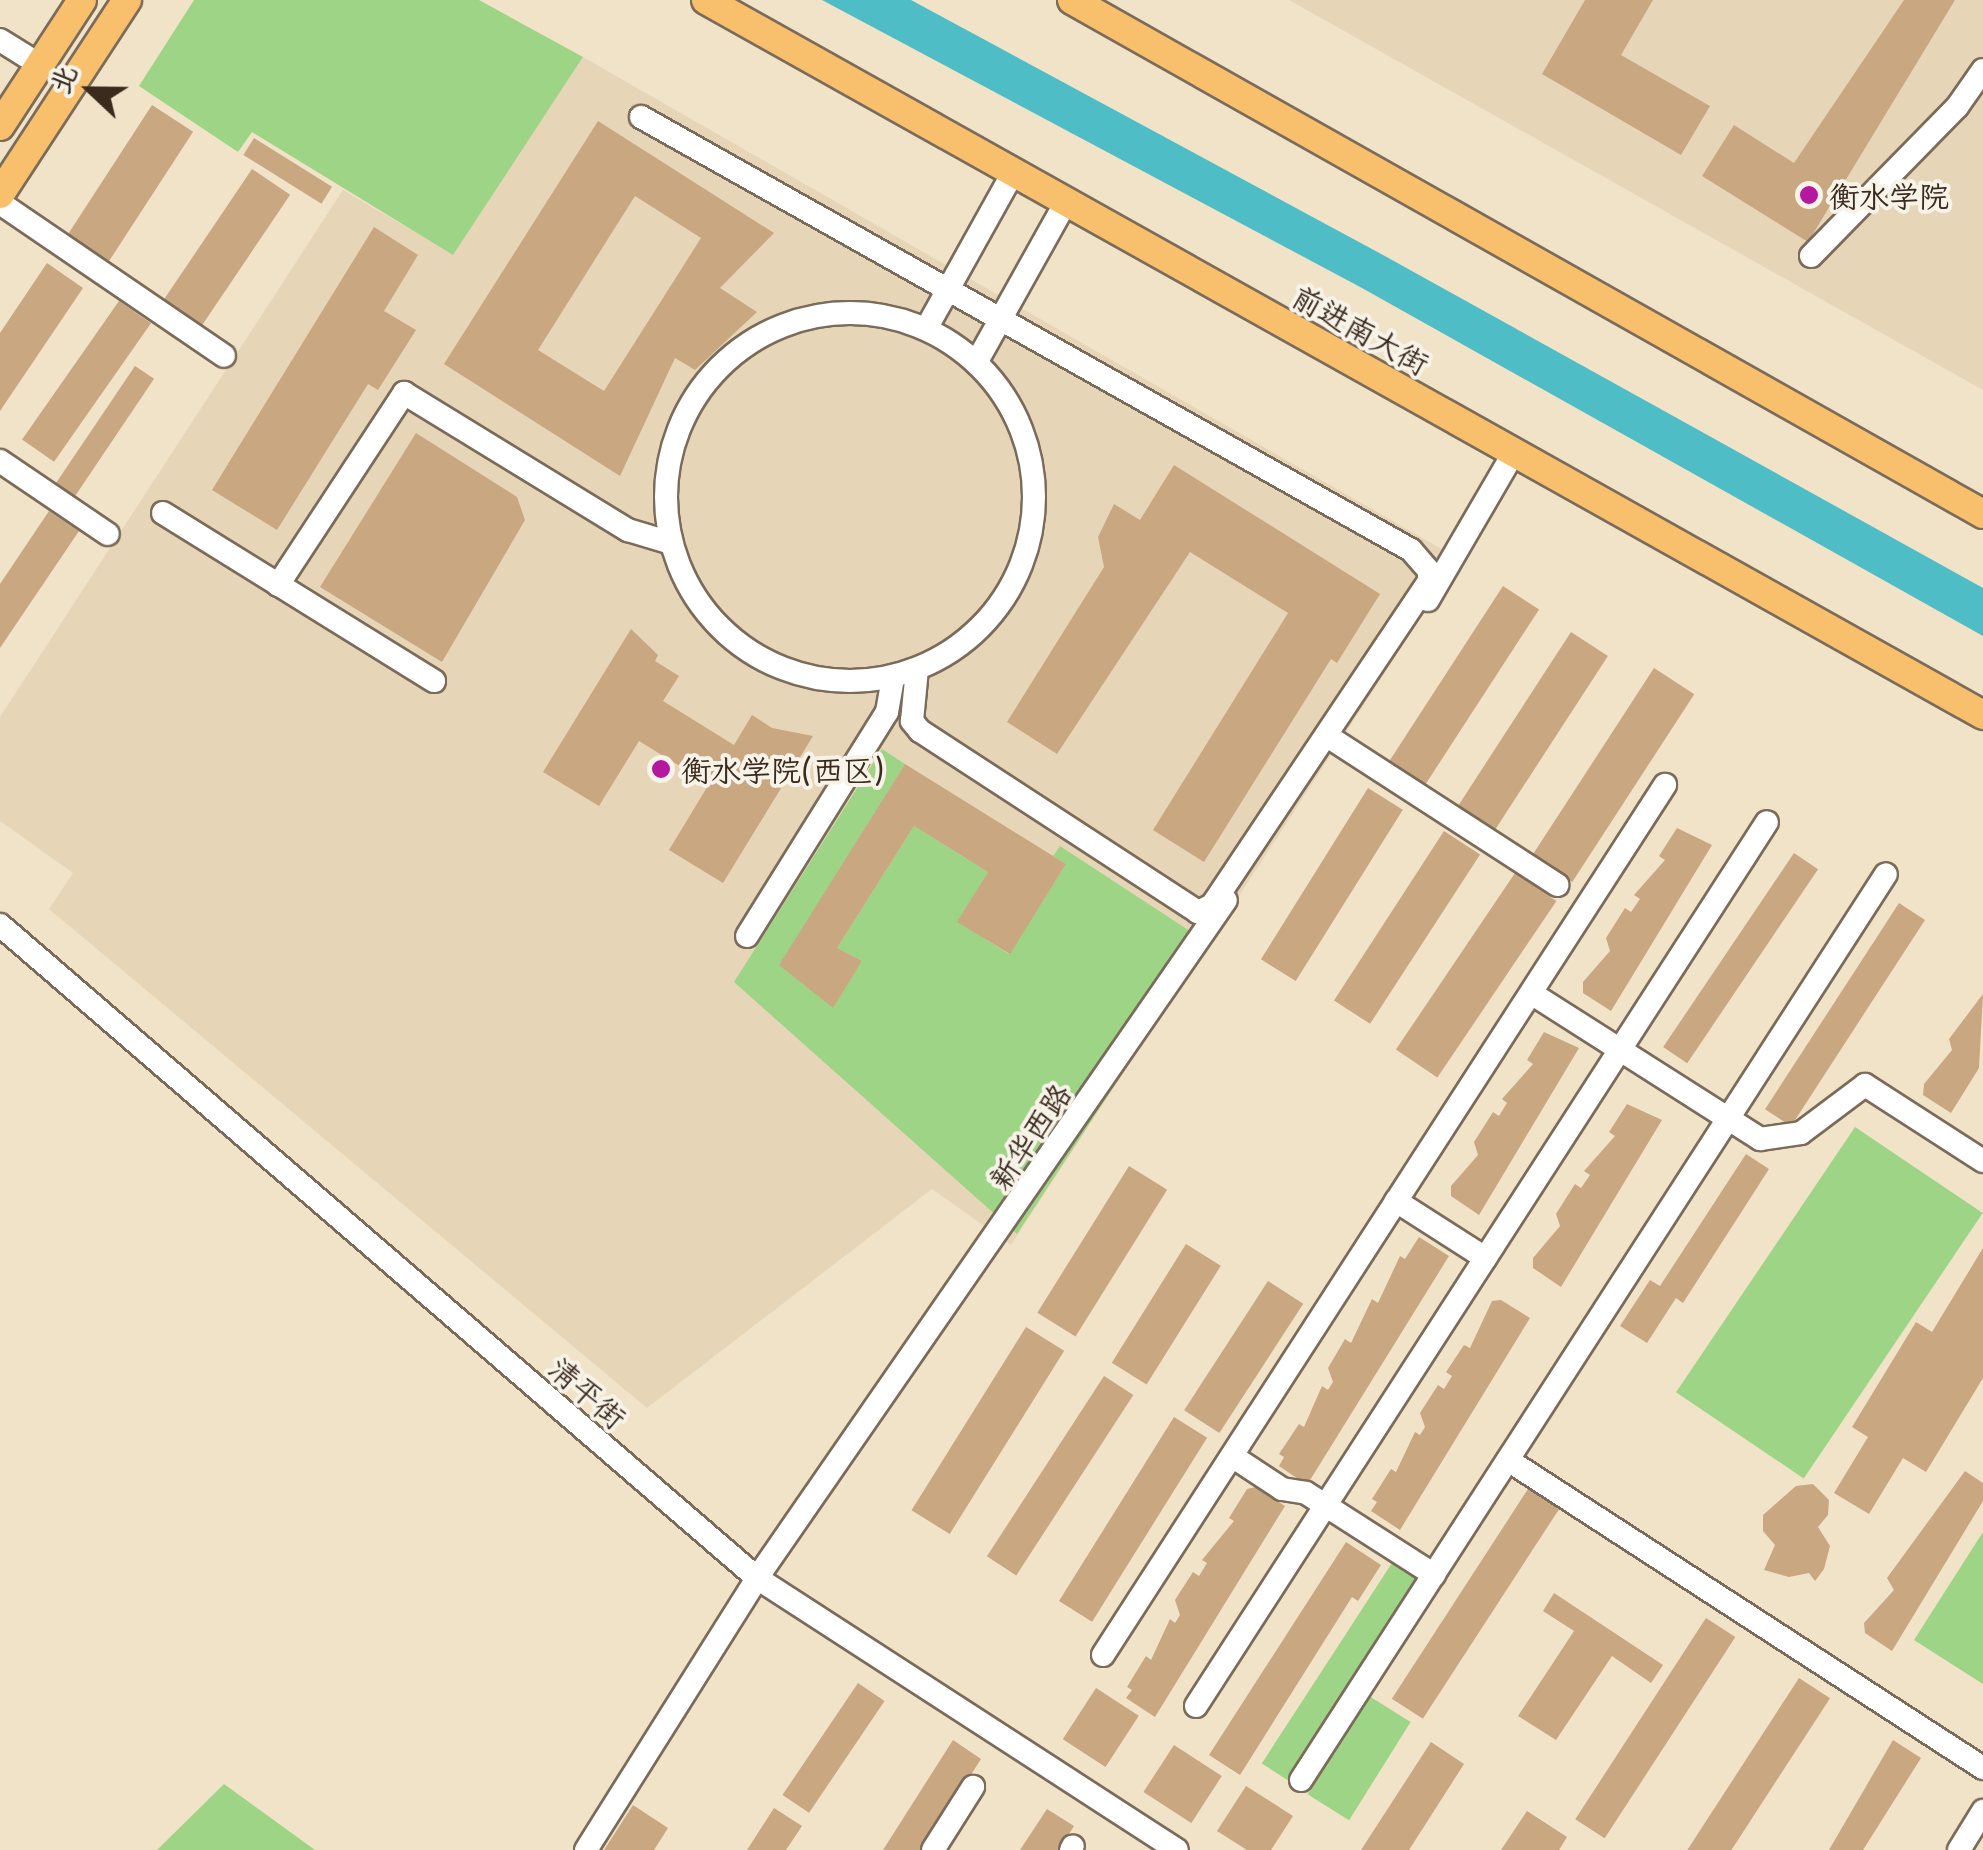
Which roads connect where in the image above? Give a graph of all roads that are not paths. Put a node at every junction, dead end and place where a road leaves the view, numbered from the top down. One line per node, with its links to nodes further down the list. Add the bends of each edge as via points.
1 (82, 0): 6 (main road)
2 (127, 0): 11 (main road)
3 (706, 0): 10 (main road, 前进南大街)
4 (1072, 0): 23 (main road)
5 (0, 40): 6 (street)
6 (40, 65): 9 (main road)
7 (1983, 70): 14 (street, via 1957,107)
8 (641, 116): 15 (street)
9 (0, 126)
10 (1013, 173): 12 (main road, 前进南大街); 15 (street)
11 (0, 194)
12 (1066, 202): 16 (street); 20 (main road, 前进南大街)
13 (0, 203): 18 (street)
14 (1811, 256)
15 (948, 289): 16 (street); 17 (street)
16 (1001, 319): 19 (street); 27 (street, via 1411,550 1429,571 1429,581 1212,906 1198,912 920,731 912,721)
17 (926, 329): 19 (street); 25 (street, via 861,313 810,317 762,335 721,365 690,406 671,453 665,503)
18 (224, 356)
19 (976, 363): 27 (street, via 1007,400 1026,445 1034,494 1028,542 1010,588 980,628)
20 (1514, 452): 30 (main road, 前进南大街); 31 (street, 新华西路, via 1448,572)
21 (0, 461): 24 (street)
22 (163, 513): 26 (street)
23 (1983, 514)
24 (108, 534)
25 (671, 543): 26 (street, via 628,530 404,394); 28 (street, via 695,599 748,652 818,680)
26 (278, 585): 29 (street)
27 (917, 669): 28 (street)
28 (893, 677): 37 (street, via 887,712)
29 (434, 681)
30 (1983, 715)
31 (1334, 741): 35 (street); 48 (street, 新华西路)
32 (1665, 786): 38 (street)
33 (1767, 822): 39 (street)
34 (1886, 874): 40 (street)
35 (1558, 885)
36 (0, 925): 48 (street, 清平街)
37 (747, 936)
38 (1531, 993): 39 (street); 42 (street)
39 (1620, 1050): 40 (street); 43 (street)
40 (1728, 1120): 41 (street, via 1760,1140 1785,1138 1821,1121 1865,1084); 45 (street)
41 (1983, 1161)
42 (1396, 1201): 43 (street); 44 (street)
43 (1485, 1258): 46 (street)
44 (1232, 1456): 46 (street, via 1282,1489); 49 (street)
45 (1508, 1460): 47 (street); 51 (street)
46 (1325, 1505): 47 (street); 50 (street)
47 (1434, 1575): 52 (street)
48 (758, 1578): 55 (street, 新华西路); 57 (street, 清平街)
49 (1103, 1654)
50 (1196, 1706)
51 (1983, 1768)
52 (1301, 1780)
53 (973, 1788): 56 (street)
54 (1983, 1811): 58 (street)
55 (586, 1850)
56 (933, 1850)
57 (1177, 1850)
58 (1959, 1850)

